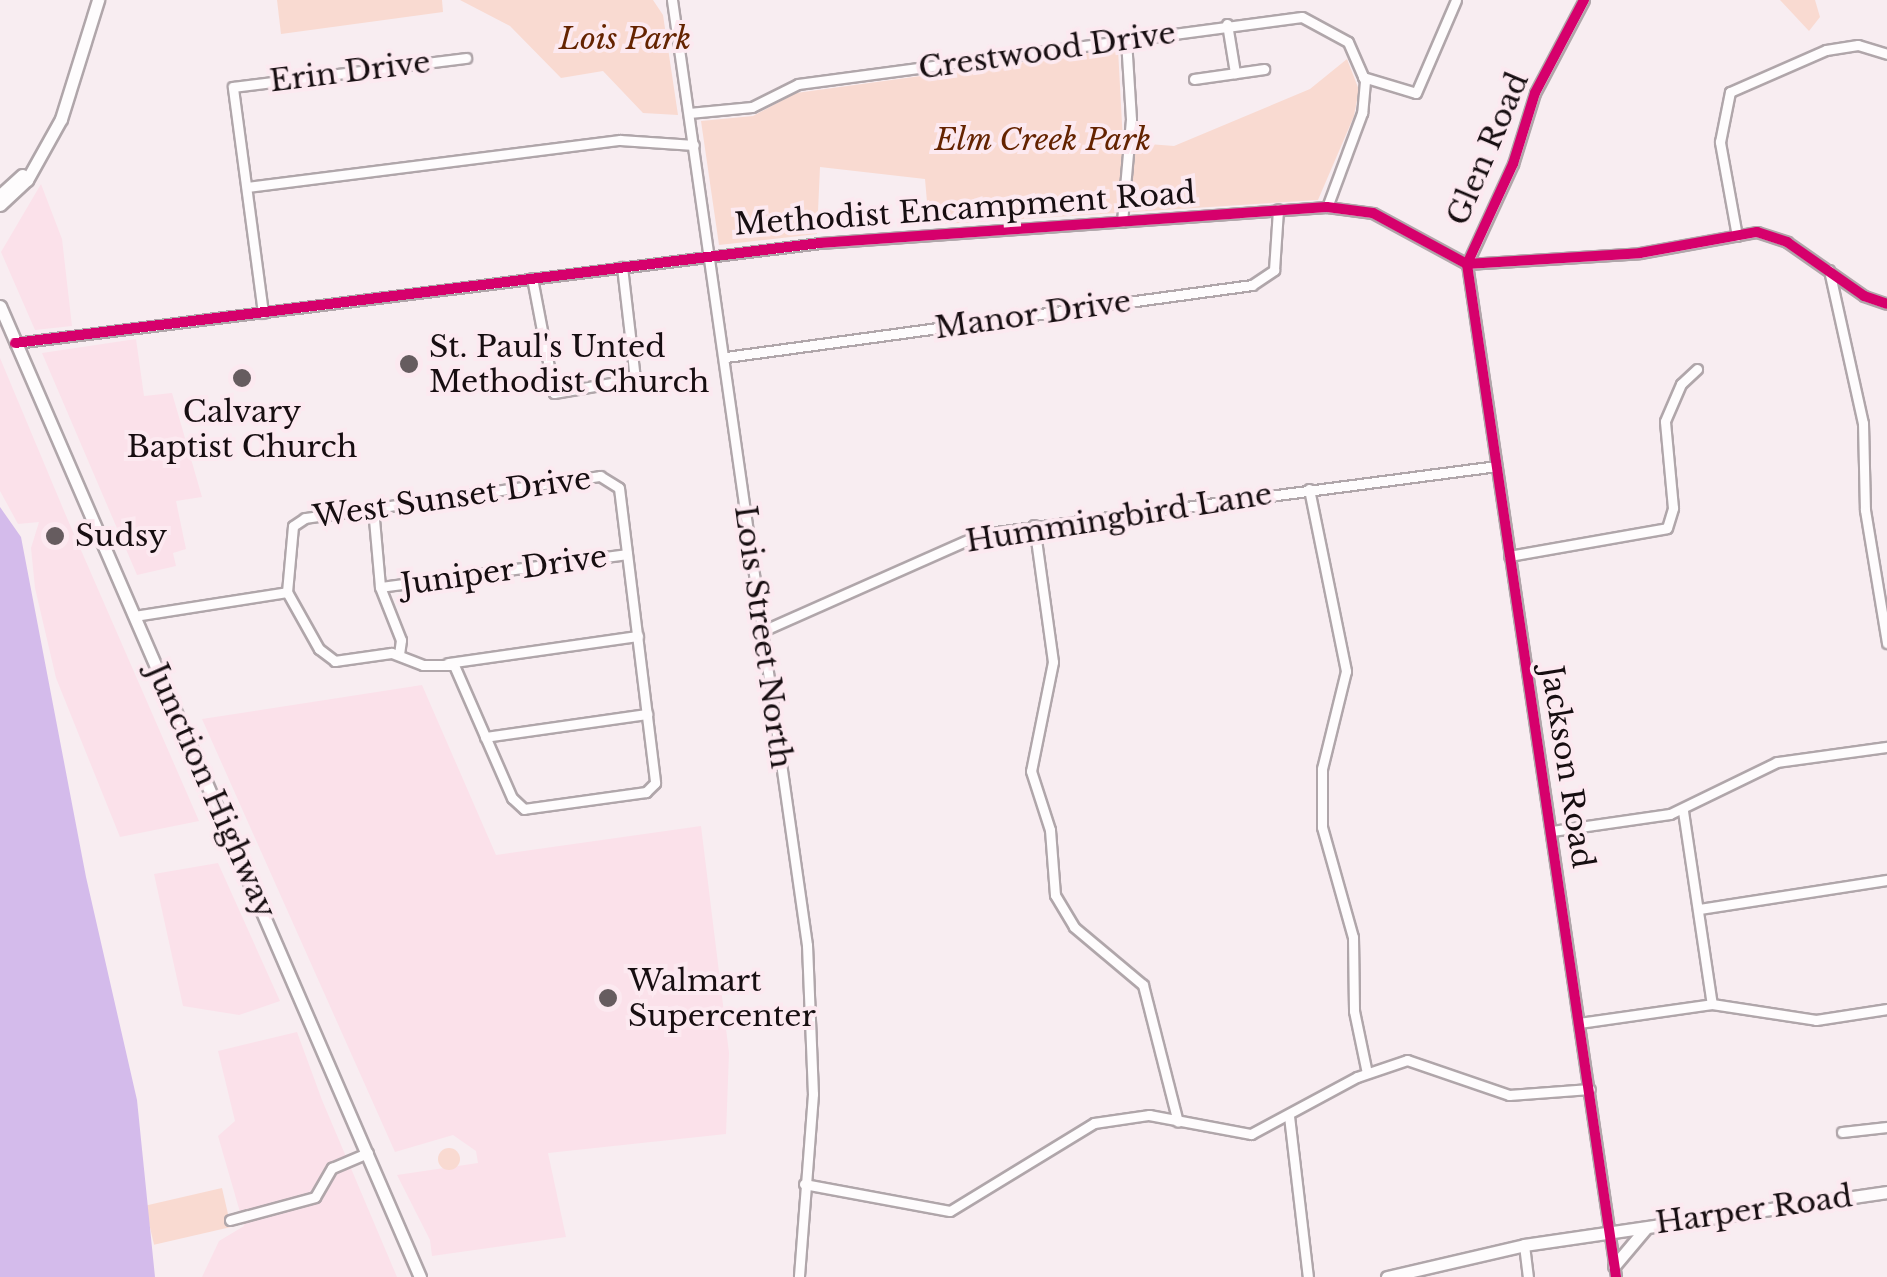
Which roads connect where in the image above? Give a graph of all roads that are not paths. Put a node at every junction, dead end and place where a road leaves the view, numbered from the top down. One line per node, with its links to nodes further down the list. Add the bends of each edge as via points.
1 (98, 0): 16 (main road, via 67,104 30,170)
2 (672, 0): 13 (street, Lois Street North)
3 (1456, 0): 11 (street, via 1416,93)
4 (1584, 0): 23 (street, Glen Road, via 1536,93)
5 (1227, 24): 6 (street, Crestwood Drive); 10 (street); 11 (street, Crestwood Drive, via 1302,17 1319,23 1348,42)
6 (1126, 40): 13 (street, Crestwood Drive, via 798,84 752,108); 20 (street, via 1132,120)
7 (1887, 54): 21 (street, via 1858,45 1826,50 1730,92 1720,142)
8 (466, 58): 15 (street, Erin Drive, via 234,87)
9 (1264, 70): 10 (street)
10 (1235, 73): 12 (street)
11 (1364, 76): 17 (street, via 1362,113)
12 (1194, 79)
13 (689, 113): 14 (street, Lois Street North)
14 (694, 145): 15 (street, via 620,140); 22 (street, Lois Street North)
15 (248, 187): 29 (street)
16 (2, 198): 19 (main road)
17 (1327, 207): 18 (street, Methodist Encampment Road); 23 (street, Methodist Encampment Road, via 1372,213)
18 (1278, 210): 20 (street, Methodist Encampment Road); 31 (street, Manor Drive, via 1274,270 1252,285)
19 (0, 213)
20 (1122, 222): 22 (street, Methodist Encampment Road)
21 (1738, 236): 23 (street, via 1640,253); 25 (street, via 1757,232 1787,242)
22 (710, 255): 24 (street, Methodist Encampment Road); 31 (street, Lois Street North)
23 (1468, 264): 33 (street, Jackson Road)
24 (622, 267): 26 (street, Methodist Encampment Road); 26 (street, via 634,378 554,393)
25 (1829, 270): 27 (street); 44 (street, via 1863,422 1865,510)
26 (532, 278): 29 (street, Methodist Encampment Road)
27 (1887, 304)
28 (0, 306): 30 (main road, Junction Highway)
29 (263, 313): 30 (street, Methodist Encampment Road)
30 (15, 343): 41 (main road, Junction Highway)
31 (726, 357): 42 (street, Lois Street North)
32 (1697, 370): 38 (street, via 1681,384 1666,421 1673,508 1667,528)
33 (1497, 466): 34 (street, Hummingbird Lane); 38 (street, Jackson Road)
34 (1309, 489): 36 (street, Hummingbird Lane); 57 (street, via 1346,671 1322,769 1322,828 1353,937 1354,1012)
35 (373, 508): 37 (street, West Sunset Drive, via 600,476 618,483); 39 (street); 40 (street, West Sunset Drive, via 295,522)
36 (1034, 525): 42 (street, Hummingbird Lane, via 960,540 891,578); 60 (street, via 1053,662 1030,771 1050,830 1055,895 1074,927 1143,985)
37 (628, 554): 39 (street, Juniper Drive); 43 (street)
38 (1509, 556): 51 (street, Jackson Road)
39 (380, 587): 45 (street, via 402,640)
40 (287, 592): 41 (street); 45 (street, via 328,658)
41 (134, 616): 63 (main road, Junction Highway)
42 (760, 632): 64 (street, Lois Street North, via 808,945 813,1094)
43 (638, 636): 46 (street); 47 (street)
44 (1886, 644)
45 (399, 654): 46 (street, via 423,665)
46 (446, 664): 48 (street, via 454,665)
47 (647, 714): 48 (street); 48 (street, via 656,783 646,792 524,809 512,798)
48 (485, 737)
49 (1887, 747): 50 (street, via 1777,762)
50 (1683, 811): 51 (street); 53 (street)
51 (1552, 831): 56 (street, Jackson Road)
52 (1887, 880): 53 (street)
53 (1699, 909): 54 (street)
54 (1712, 1004): 55 (street, via 1816,1020); 56 (street)
55 (1887, 1009)
56 (1580, 1023): 58 (street, Jackson Road)
57 (1367, 1073): 58 (street, via 1418,1060 1509,1095); 59 (street)
58 (1590, 1089): 68 (street, Jackson Road)
59 (1289, 1116): 60 (street, via 1240,1135); 73 (street)
60 (1178, 1122): 64 (street, via 1138,1115 1094,1123 950,1211)
61 (1887, 1126): 62 (street)
62 (1842, 1132)
63 (368, 1153): 66 (street, via 332,1168 315,1197); 71 (main road, Junction Highway)
64 (804, 1184): 72 (street, Lois Street North)
65 (1887, 1192): 67 (main road, Harper Road)
66 (230, 1220)
67 (1651, 1224): 68 (main road, Harper Road); 70 (main road, via 1633,1237)
68 (1609, 1231): 69 (main road, Harper Road); 70 (street, Jackson Road)
69 (1524, 1245): 74 (main road, Harper Road); 75 (street)
70 (1615, 1272)
71 (420, 1277)
72 (799, 1277)
73 (1308, 1277)
74 (1387, 1277)
75 (1528, 1277)

